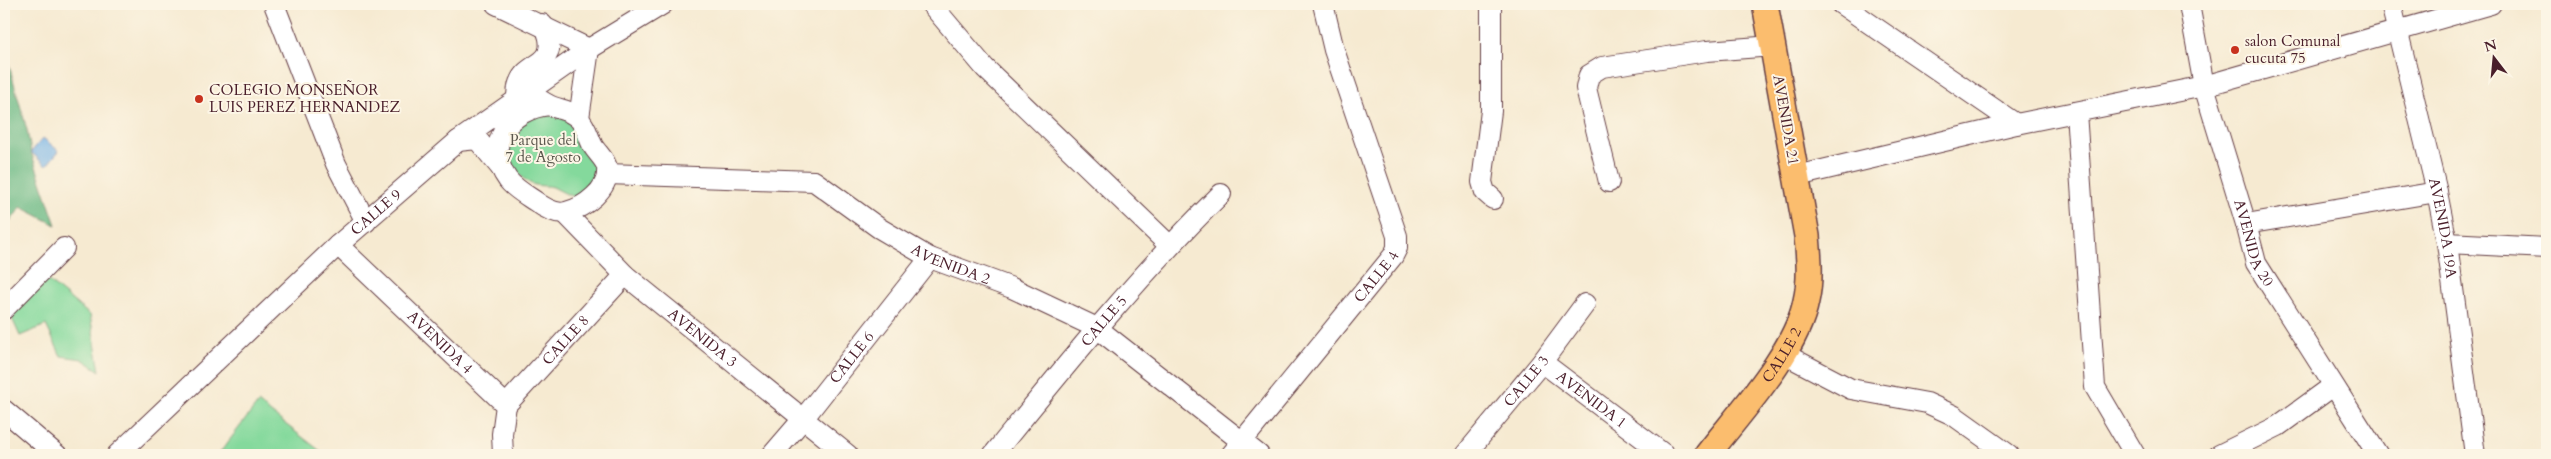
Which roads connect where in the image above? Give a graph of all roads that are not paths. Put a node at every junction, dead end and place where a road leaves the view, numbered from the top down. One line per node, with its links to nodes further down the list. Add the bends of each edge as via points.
1 (274, 4): 30 (street, via 336,164)
2 (496, 4): 12 (street)
3 (663, 4): 15 (street, CALLE 9)
4 (931, 4): 35 (street, via 985,68)
5 (1323, 4): 49 (street, CALLE 4, via 1334,50 1397,236 1397,248)
6 (1491, 4): 28 (street, via 1491,112 1482,182)
7 (1765, 4): 14 (main road, AVENIDA 21)
8 (1841, 4): 20 (street)
9 (2189, 4): 16 (street, AVENIDA 20)
10 (2391, 4): 13 (street, AVENIDA 19A)
11 (2491, 4): 13 (street)
12 (542, 24): 15 (street); 17 (street, via 548,36 548,54 520,80)
13 (2397, 32): 16 (street); 26 (street, AVENIDA 19A)
14 (1773, 46): 24 (main road, AVENIDA 21); 25 (street, via 1707,51 1602,67 1589,75 1586,88)
15 (589, 49): 17 (street, CALLE 9); 19 (street)
16 (2204, 86): 18 (street); 31 (street, AVENIDA 20)
17 (516, 107): 19 (street, via 549,105 564,108); 21 (street, CALLE 9); 22 (street, via 500,138)
18 (2076, 112): 20 (street); 61 (street, via 2096,387)
19 (579, 118): 23 (street, via 607,166)
20 (2016, 124): 24 (street)
21 (458, 141): 22 (street, via 476,140); 30 (street, CALLE 9)
22 (501, 168): 29 (street, via 508,181 520,191 551,211)
23 (607, 174): 29 (street, via 596,195); 38 (street, AVENIDA 2, via 814,181 879,228)
24 (1797, 176): 32 (main road, AVENIDA 21)
25 (1609, 182)
26 (2437, 192): 31 (street); 33 (street, AVENIDA 19A)
27 (1221, 194): 35 (street, CALLE 5)
28 (1492, 199)
29 (565, 213): 39 (street, AVENIDA 3)
30 (366, 222): 34 (street, CALLE 9)
31 (2246, 224): 45 (street, AVENIDA 20, via 2256,263)
32 (1807, 236): 43 (main road, CALLE 2, via 1810,266 1806,302)
33 (2447, 243): 37 (street); 64 (street, AVENIDA 19A)
34 (338, 244): 46 (street, AVENIDA 4); 51 (street, CALLE 9)
35 (1169, 245): 42 (street, CALLE 5)
36 (64, 248): 41 (street)
37 (2547, 248)
38 (930, 258): 42 (street, AVENIDA 2, via 1012,288); 48 (street, CALLE 6)
39 (625, 275): 46 (street, CALLE 8); 48 (street, AVENIDA 3)
40 (1585, 304): 44 (street, CALLE 3)
41 (4, 309)
42 (1097, 328): 49 (street, AVENIDA 2); 55 (street, CALLE 5)
43 (1784, 354): 59 (main road, CALLE 2); 60 (street, via 1851,389 1927,403 1953,415)
44 (1542, 362): 57 (street, CALLE 3); 58 (street, AVENIDA 1)
45 (2333, 386): 62 (street, via 2278,426); 63 (street, AVENIDA 20)
46 (506, 405): 52 (street)
47 (4, 410): 50 (street)
48 (803, 420): 53 (street, CALLE 6); 54 (street, AVENIDA 3)
49 (1237, 448): 56 (street, AVENIDA 2)
50 (57, 455)
51 (117, 455)
52 (503, 455)
53 (772, 455)
54 (848, 455)
55 (993, 455)
56 (1259, 455)
57 (1465, 455)
58 (1665, 455)
59 (1707, 455)
60 (2009, 455)
61 (2135, 455)
62 (2219, 455)
63 (2378, 455)
64 (2475, 455)

